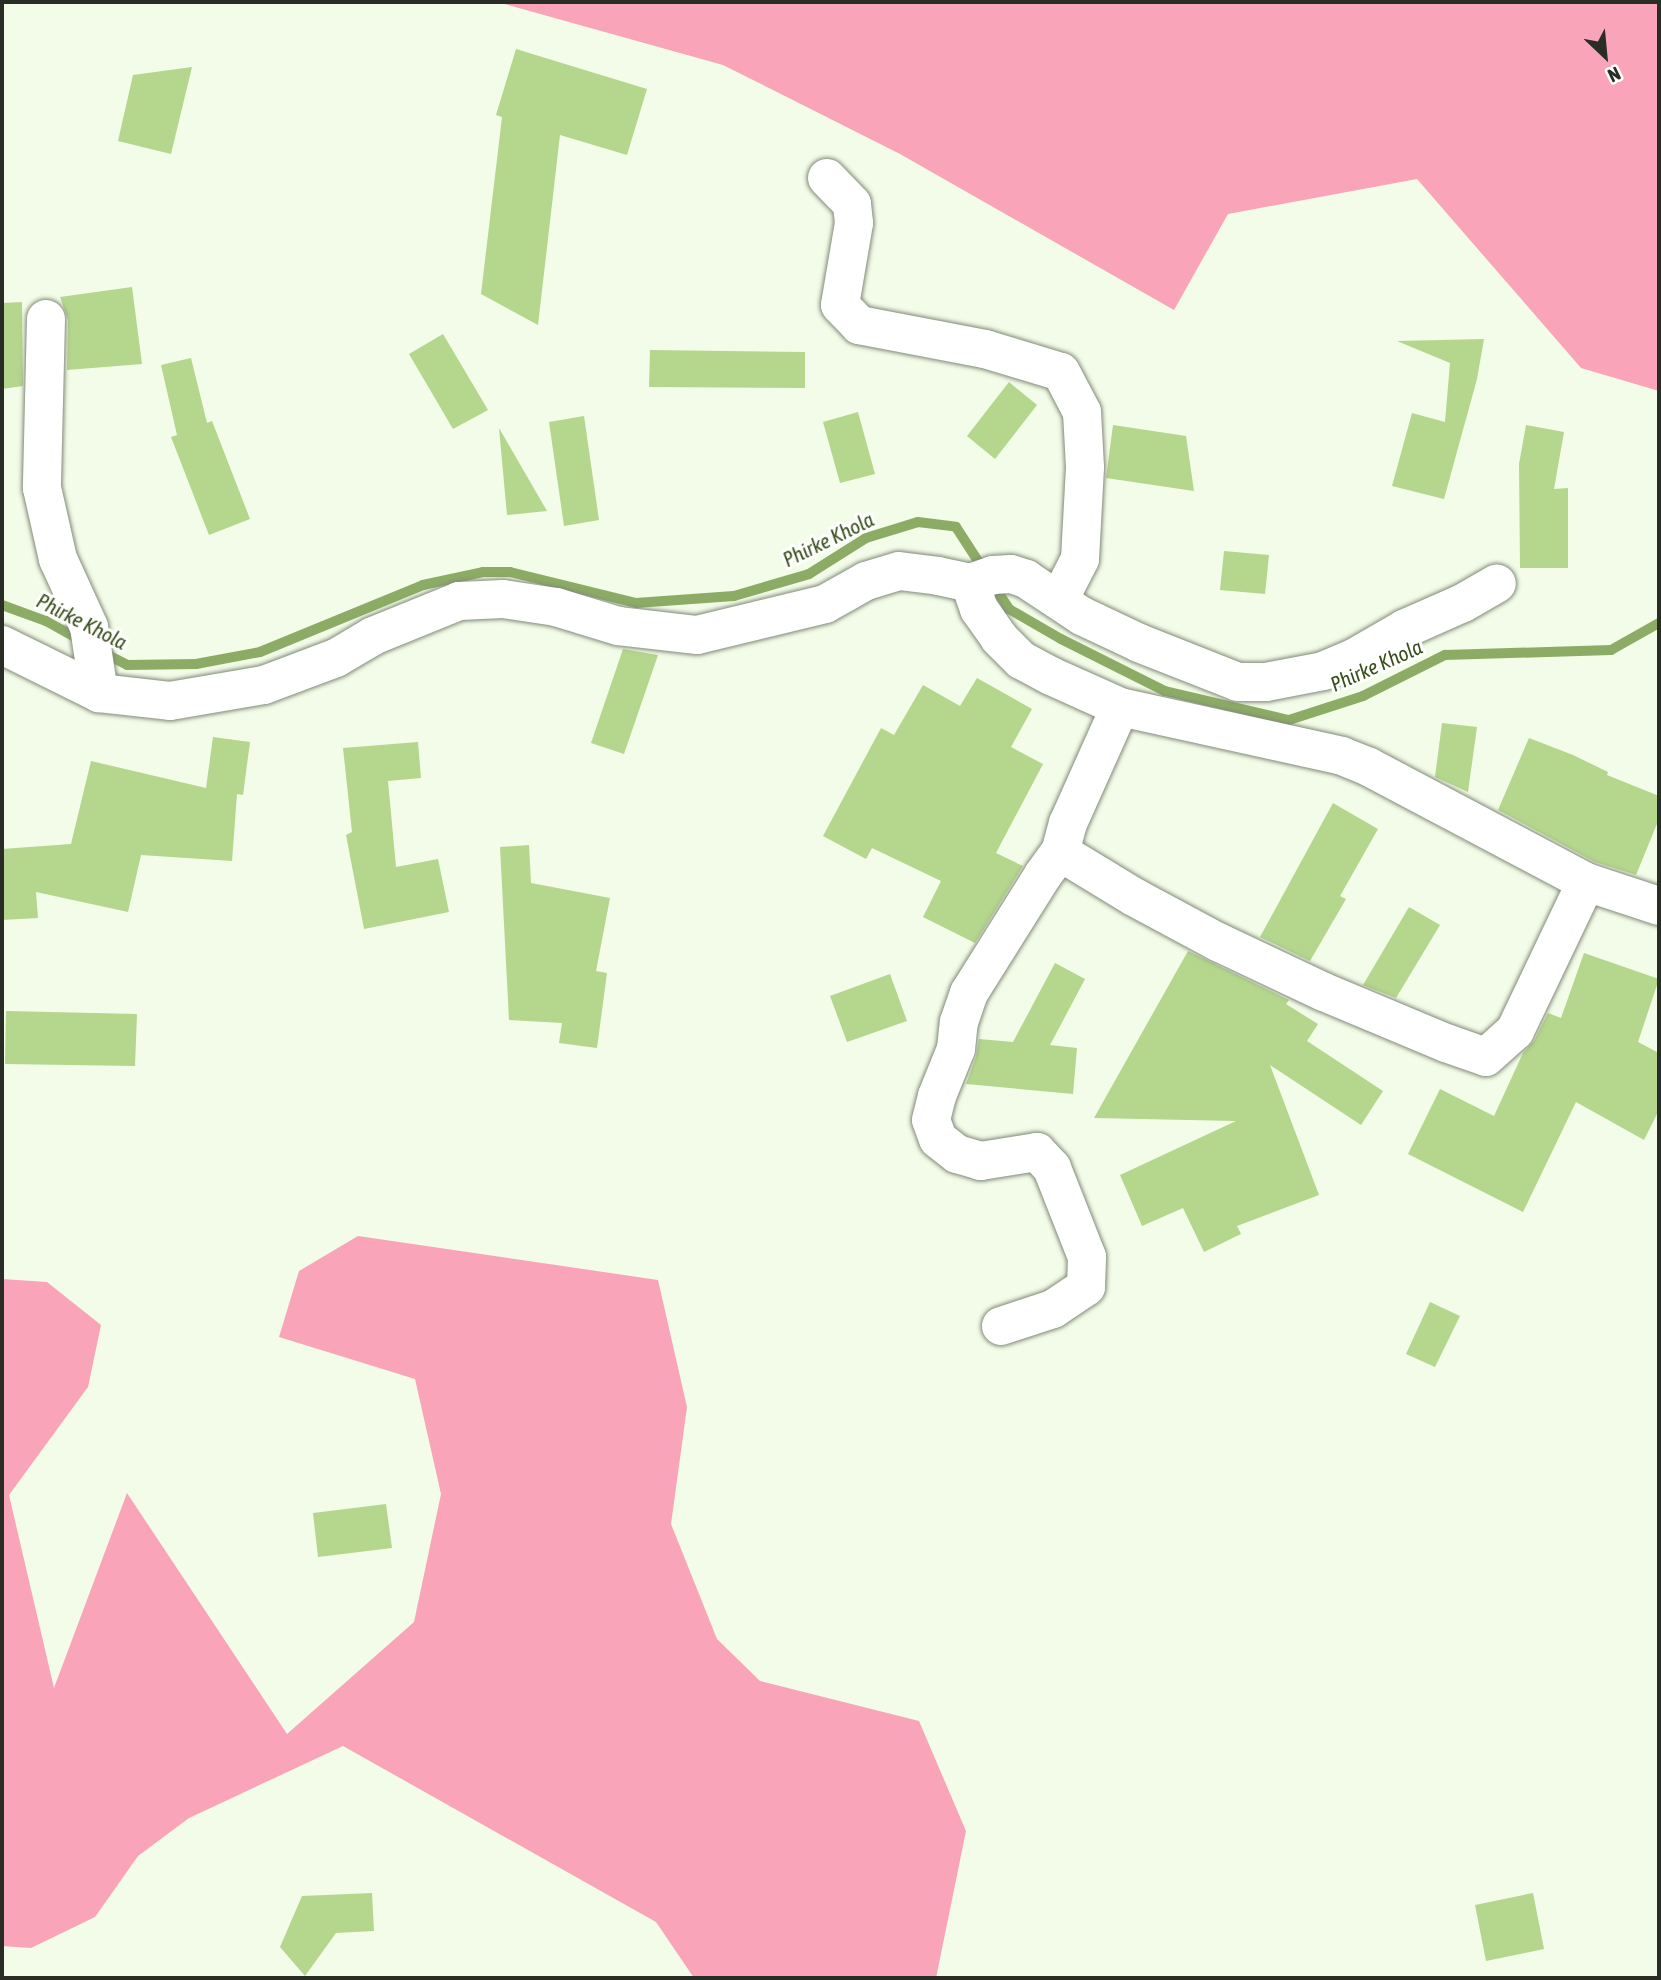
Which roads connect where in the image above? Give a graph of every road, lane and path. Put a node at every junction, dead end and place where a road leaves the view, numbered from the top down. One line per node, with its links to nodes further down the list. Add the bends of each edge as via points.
1 (827, 178): 5 (street, via 852,204 854,223 840,305 859,326 985,349 1061,372 1082,412 1085,467 1080,559)
2 (46, 319): 7 (street, via 42,488 58,559 91,641)
3 (970, 583): 5 (street, via 1011,574); 7 (street, via 899,571 866,581 825,604 697,635 618,626 556,607 503,599 459,601 373,636 336,658 264,685 170,701); 8 (street, via 985,619 1021,660)
4 (1497, 583): 5 (street, via 1354,658 1323,671 1266,682 1238,682 1139,643)
5 (1059, 600)
6 (2, 645): 7 (street)
7 (99, 693)
8 (1120, 707): 9 (street, via 1068,823); 10 (street, via 1369,766)
9 (1060, 852): 10 (street, via 1218,942 1324,992 1486,1057 1515,1031); 12 (street, via 969,993 956,1049 931,1120 938,1139 957,1154 981,1161 1037,1152 1052,1168 1087,1257 1086,1287 1053,1309)
10 (1586, 883): 11 (street)
11 (1659, 906)
12 (1001, 1326)

